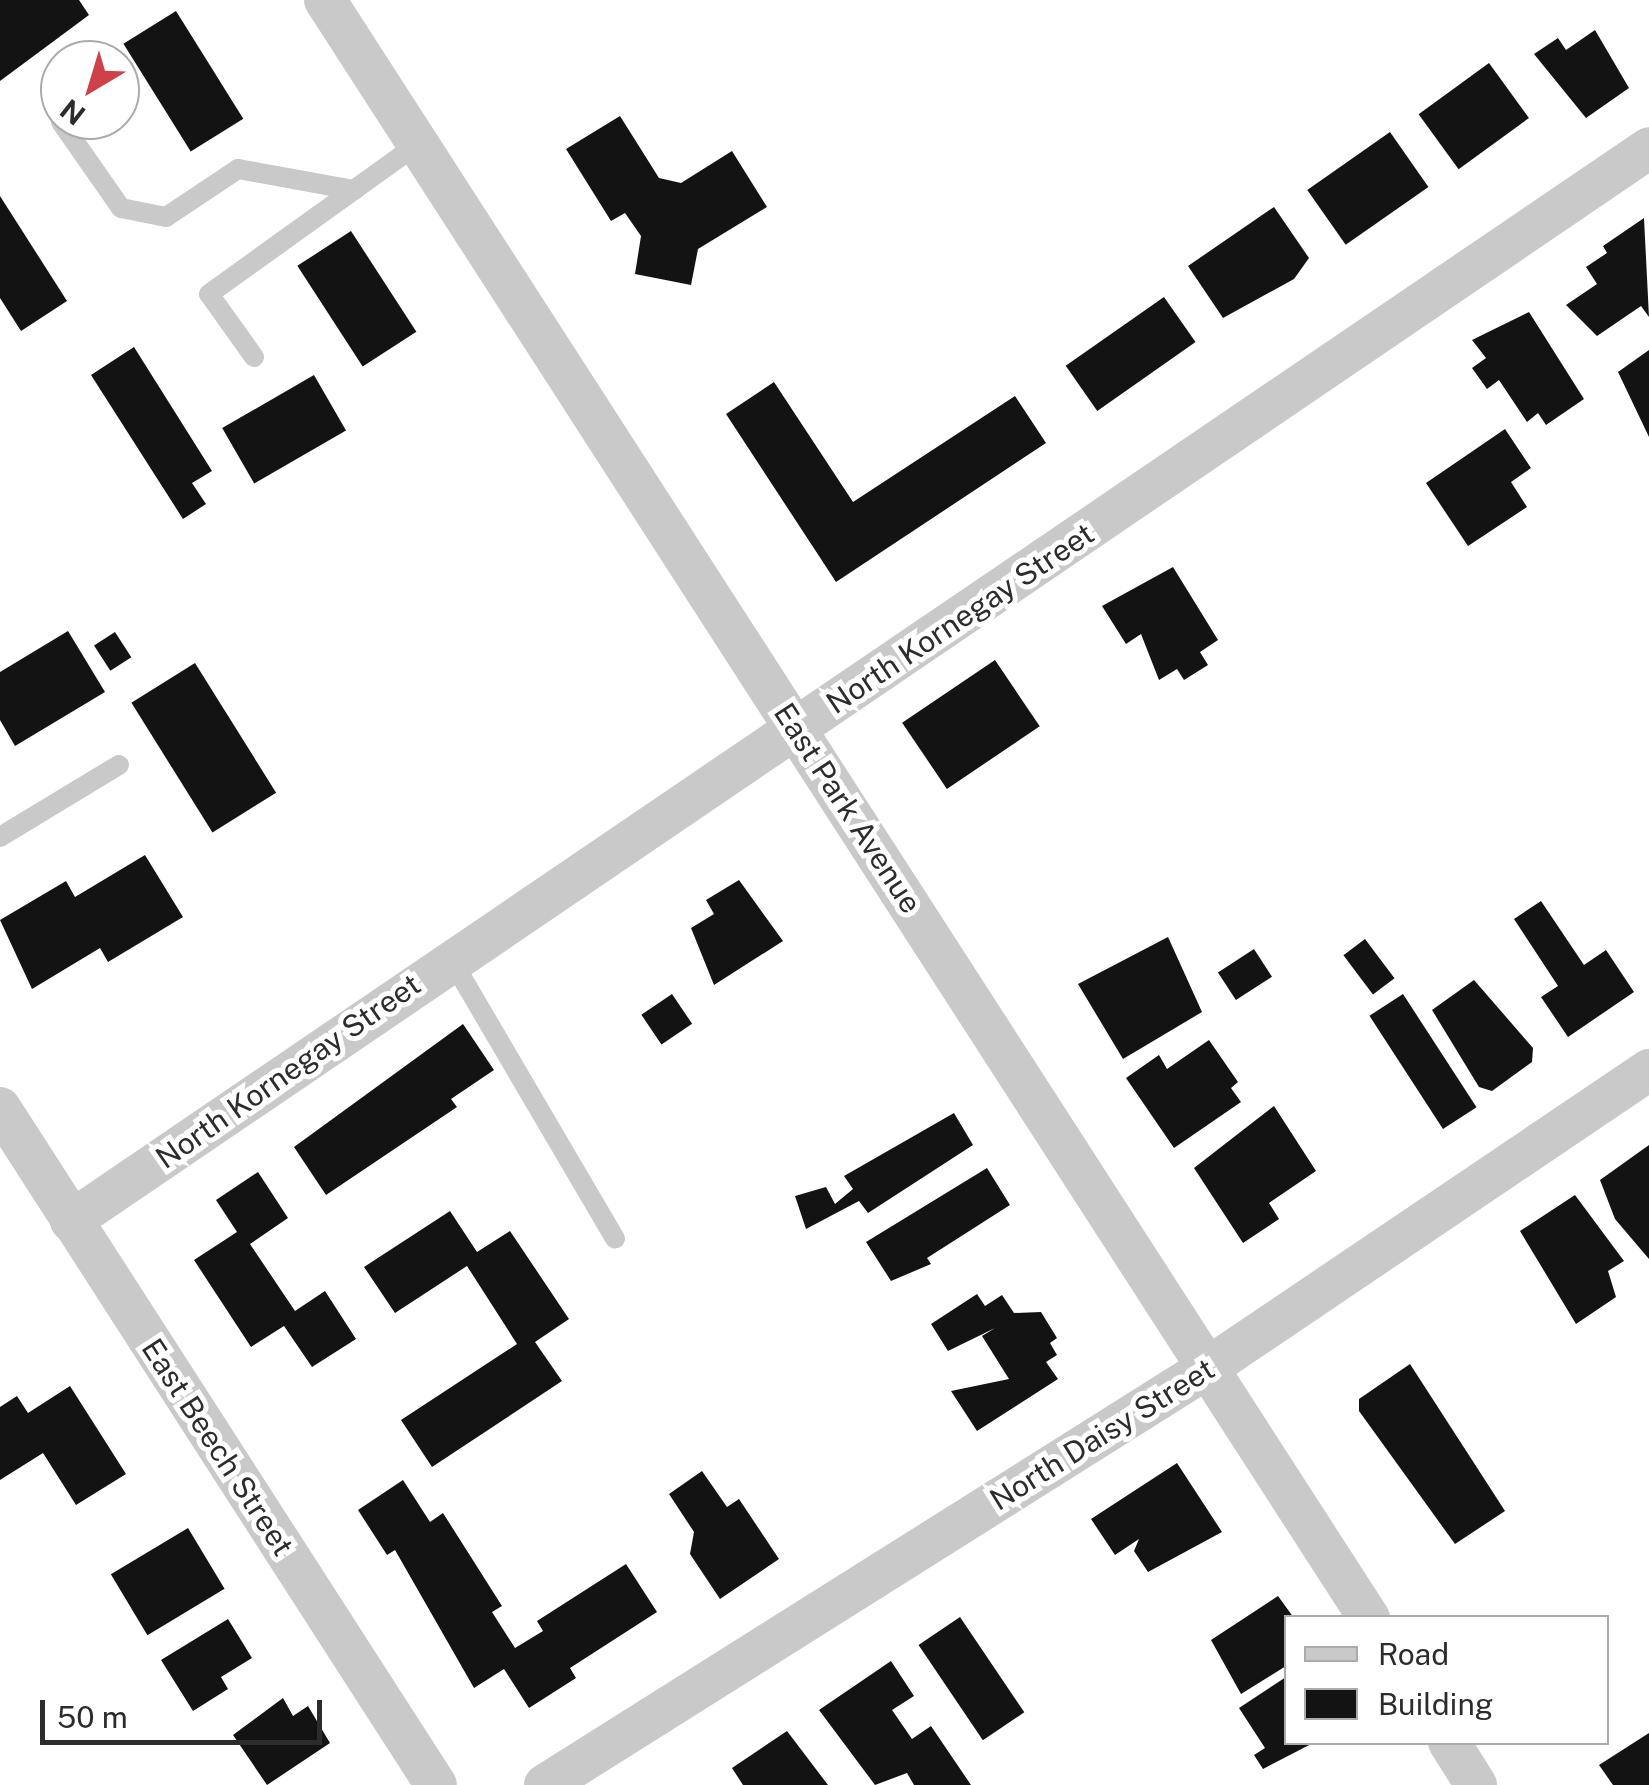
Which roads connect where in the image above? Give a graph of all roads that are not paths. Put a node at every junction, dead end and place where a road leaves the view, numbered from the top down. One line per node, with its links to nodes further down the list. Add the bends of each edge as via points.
1 (325, 0): 3 (street, East Park Avenue)
2 (73, 140): 5 (lane, via 120,208 166,217 238,169)
3 (418, 144): 5 (lane); 7 (street, East Park Avenue)
4 (1649, 148): 7 (street, North Kornegay Street)
5 (354, 190): 6 (lane, via 209,294)
6 (254, 357)
7 (796, 730): 10 (street, North Kornegay Street); 15 (street, East Park Avenue)
8 (120, 765): 9 (lane)
9 (0, 836)
10 (451, 958): 13 (street, North Kornegay Street); 14 (lane)
11 (1649, 1070): 15 (street, North Daisy Street)
12 (0, 1108): 13 (street, East Beech Street)
13 (71, 1221): 18 (street, East Beech Street)
14 (615, 1238)
15 (1209, 1367): 16 (street, East Park Avenue); 19 (street, North Daisy Street)
16 (1367, 1615)
17 (1451, 1745): 20 (street)
18 (436, 1785)
19 (545, 1785)
20 (1476, 1785)

